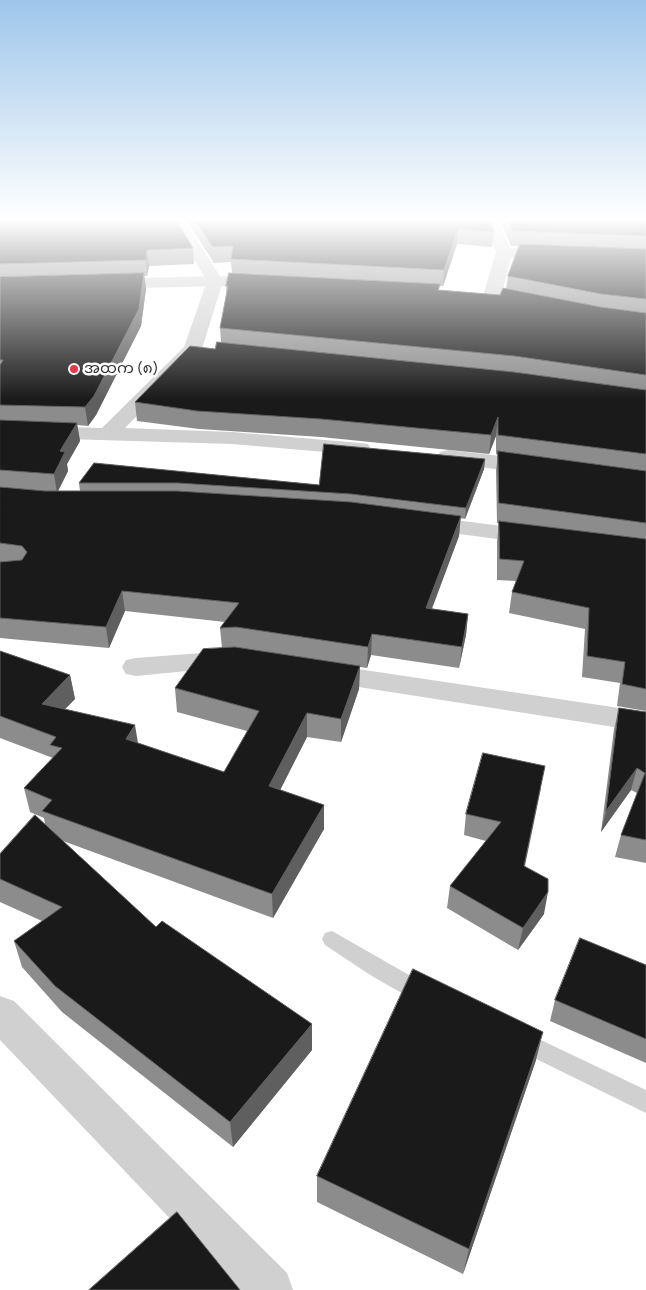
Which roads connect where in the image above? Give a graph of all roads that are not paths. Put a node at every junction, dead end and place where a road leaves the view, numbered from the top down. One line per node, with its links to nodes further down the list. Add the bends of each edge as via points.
1 (213, 278): 3 (street)
2 (497, 278): 7 (street)
3 (215, 281): 4 (street); 5 (street); 9 (street)
4 (91, 285)
5 (284, 285)
6 (472, 295): 7 (street)
7 (492, 296): 8 (street)
8 (511, 300)
9 (193, 349): 10 (street); 12 (street)
10 (213, 351)
11 (0, 431): 12 (street)
12 (108, 434): 13 (street, via 232,438)
13 (378, 451)
14 (427, 455): 15 (street)
15 (552, 469)
16 (399, 520): 17 (street)
17 (553, 540)
18 (257, 662): 19 (street, via 237,659)
19 (136, 667)
20 (296, 668): 21 (street)
21 (646, 722)
22 (332, 939): 23 (lane, via 396,979)
23 (440, 1001)
24 (0, 1013): 27 (street)
25 (503, 1032): 26 (lane)
26 (646, 1102)
27 (270, 1290)

